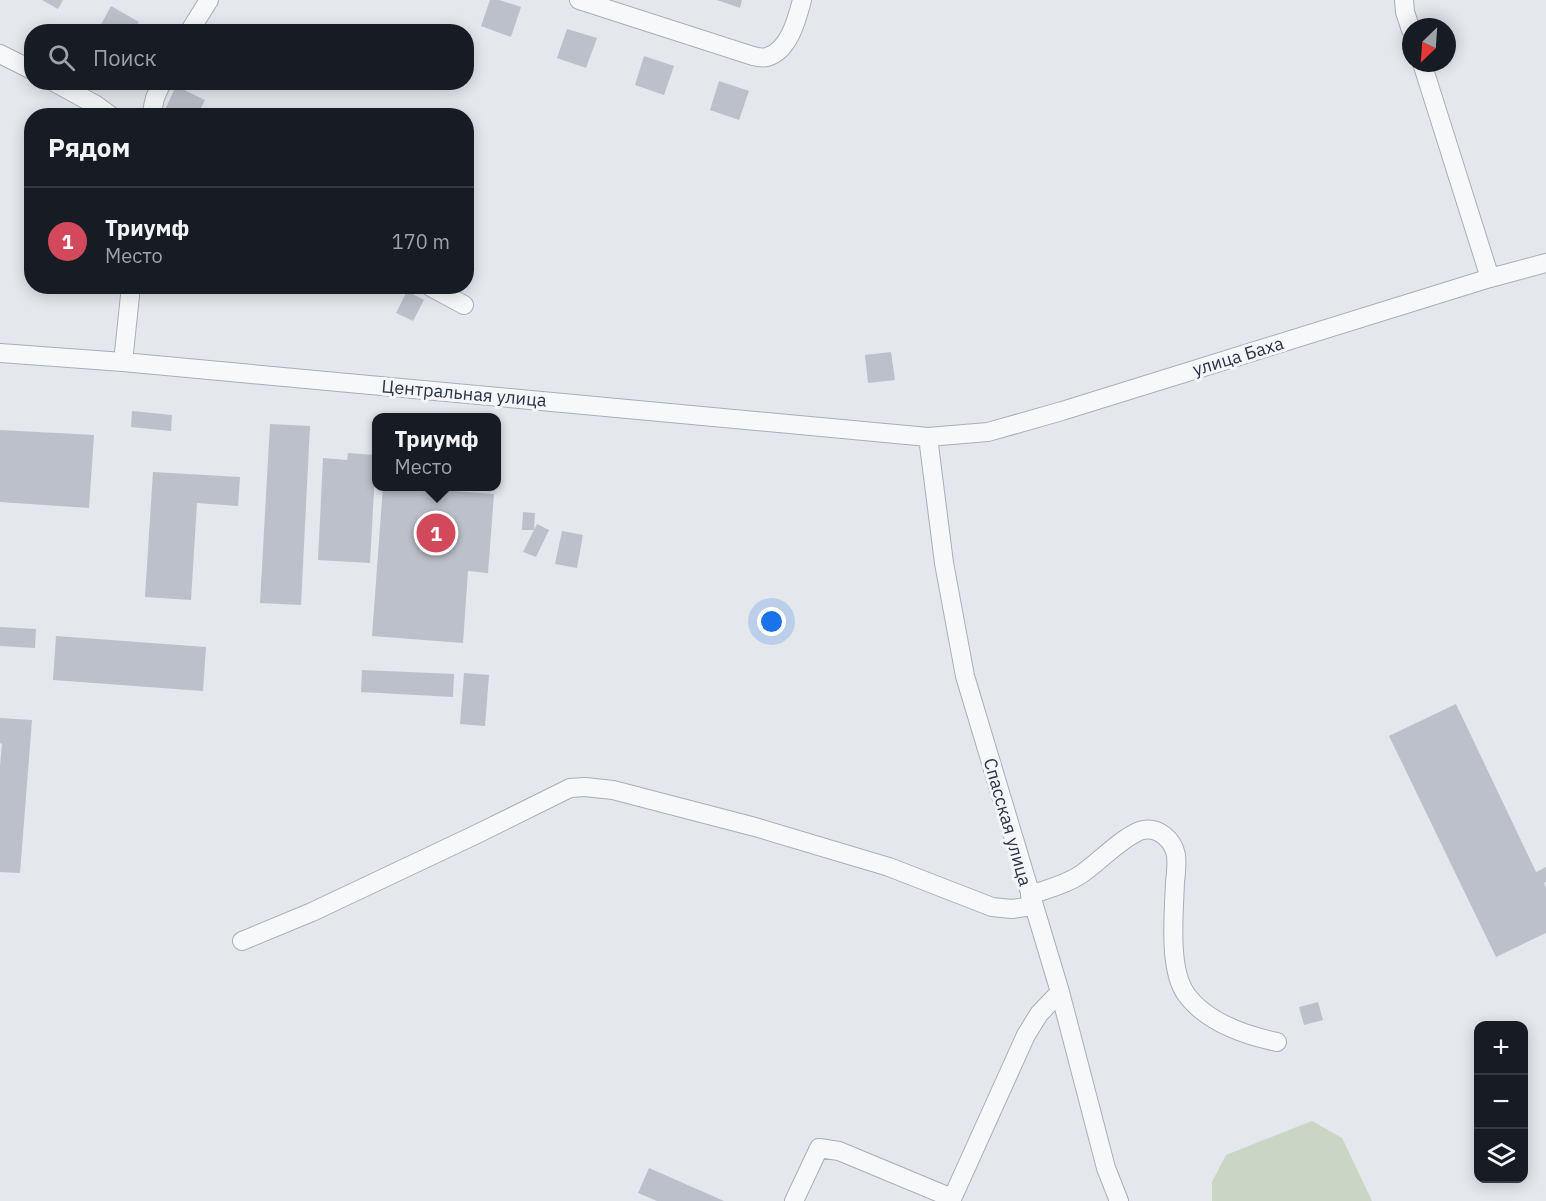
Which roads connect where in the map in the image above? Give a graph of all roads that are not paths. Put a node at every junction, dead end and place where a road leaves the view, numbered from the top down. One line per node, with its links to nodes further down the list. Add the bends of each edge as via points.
1 (209, 0): 6 (street)
2 (579, 0): 3 (street, via 766,57 778,52 787,39)
3 (802, 0)
4 (1404, 0): 5 (street)
5 (1408, 18)
6 (194, 24)
7 (0, 54): 8 (street)
8 (24, 66)
9 (1425, 72): 15 (street)
10 (69, 90): 12 (street)
11 (158, 90): 13 (street)
12 (100, 108)
13 (153, 108)
14 (1546, 263): 15 (street, улица Баха)
15 (1490, 278): 21 (street, улица Баха, via 988,432)
16 (130, 294): 20 (street)
17 (444, 294): 18 (street)
18 (464, 305)
19 (0, 353): 20 (street, Центральная улица)
20 (123, 362): 21 (street, Центральная улица)
21 (928, 437): 22 (street, Спасская улица, via 944,563 965,676)
22 (1031, 900): 23 (street, via 1012,909 992,907 889,867 755,827 613,790 585,787 570,788 312,912); 24 (street, Спасская улица); 25 (street, via 1071,881 1138,831 1145,829 1168,838 1176,855 1175,960 1186,994 1235,1030)
23 (242, 940)
24 (1060, 992): 26 (street, via 1038,1014 1026,1035); 28 (street, Спасская улица, via 1106,1168)
25 (1277, 1042)
26 (951, 1200): 27 (street, via 839,1151 819,1148)
27 (794, 1201)
28 (1119, 1201)

